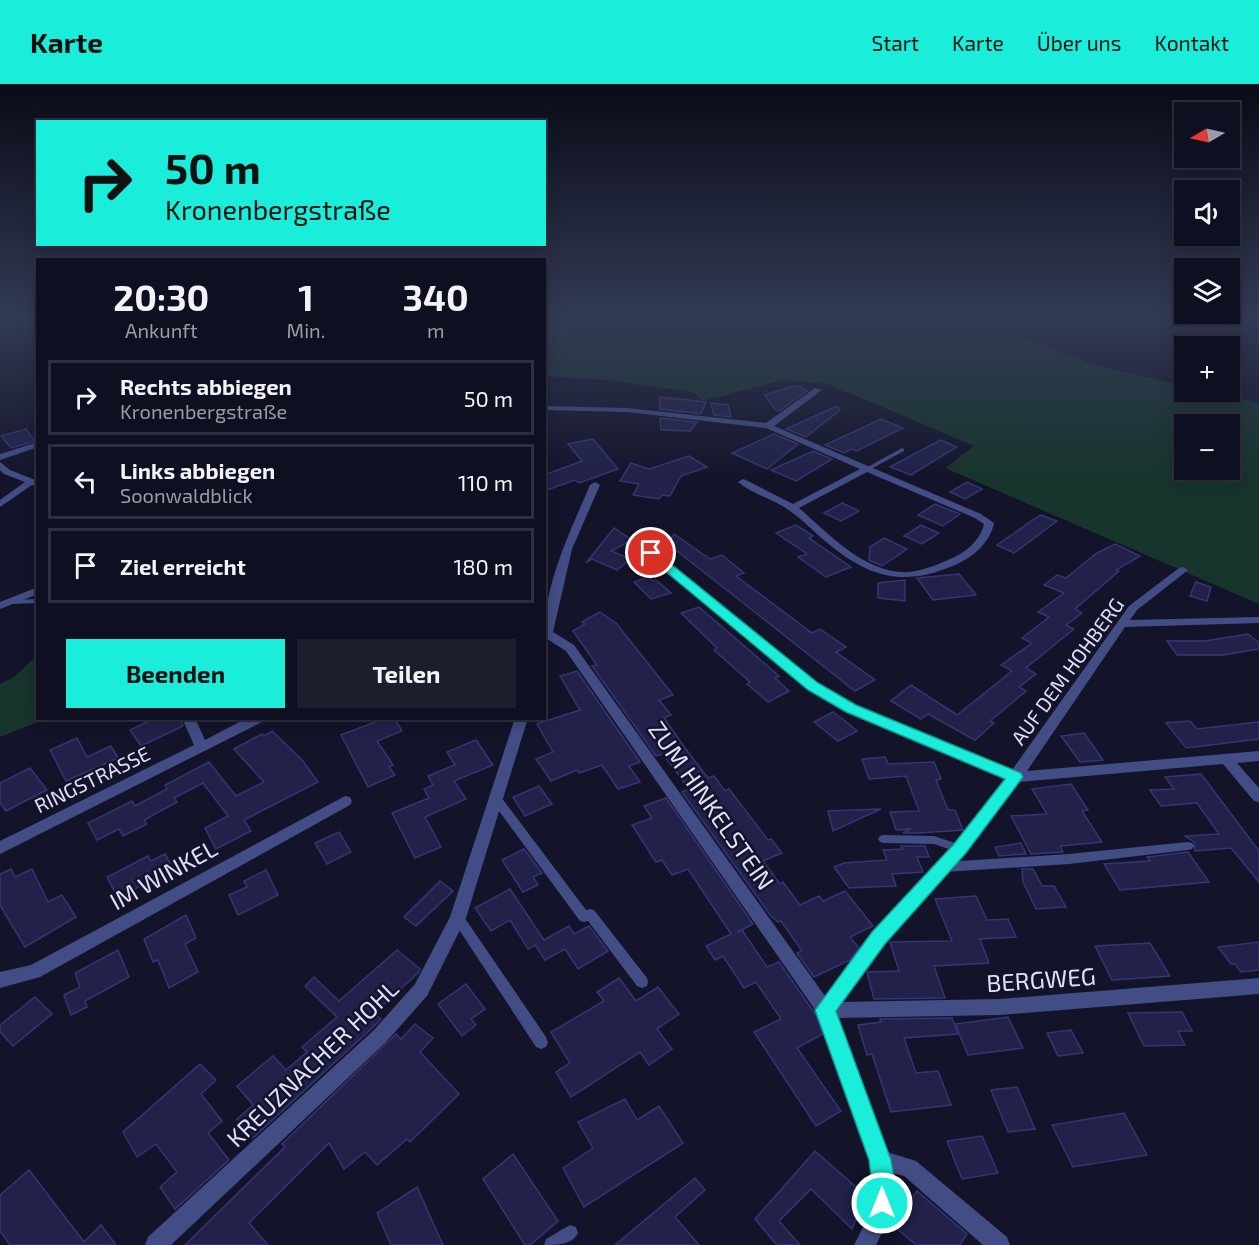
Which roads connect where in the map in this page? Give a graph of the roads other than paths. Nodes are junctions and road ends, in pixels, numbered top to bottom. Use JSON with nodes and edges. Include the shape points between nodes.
{"nodes":[{"id":1,"x":818,"y":390,"type":"dead end"},
{"id":2,"x":546,"y":408,"type":"edge"},
{"id":3,"x":768,"y":426,"type":"junction"},
{"id":4,"x":36,"y":445,"type":"edge"},
{"id":5,"x":902,"y":450,"type":"dead end"},
{"id":6,"x":0,"y":457,"type":"edge"},
{"id":7,"x":0,"y":465,"type":"edge"},
{"id":8,"x":867,"y":469,"type":"junction"},
{"id":9,"x":743,"y":482,"type":"dead end"},
{"id":10,"x":33,"y":484,"type":"edge"},
{"id":11,"x":595,"y":485,"type":"dead end"},
{"id":12,"x":0,"y":504,"type":"edge"},
{"id":13,"x":793,"y":508,"type":"junction"},
{"id":14,"x":644,"y":548,"type":"dead end"},
{"id":15,"x":1183,"y":570,"type":"dead end"},
{"id":16,"x":35,"y":595,"type":"edge"},
{"id":17,"x":5,"y":604,"type":"edge"},
{"id":18,"x":549,"y":606,"type":"edge"},
{"id":19,"x":1259,"y":620,"type":"edge"},
{"id":20,"x":1122,"y":624,"type":"junction"},
{"id":21,"x":546,"y":638,"type":"edge"},
{"id":22,"x":189,"y":720,"type":"edge"},
{"id":23,"x":255,"y":720,"type":"edge"},
{"id":24,"x":521,"y":720,"type":"edge"},
{"id":25,"x":202,"y":748,"type":"junction"},
{"id":26,"x":1259,"y":756,"type":"edge"},
{"id":27,"x":1226,"y":759,"type":"junction"},
{"id":28,"x":1016,"y":777,"type":"junction"},
{"id":29,"x":1259,"y":797,"type":"edge"},
{"id":30,"x":497,"y":800,"type":"junction"},
{"id":31,"x":345,"y":801,"type":"dead end"},
{"id":32,"x":884,"y":839,"type":"dead end"},
{"id":33,"x":1188,"y":846,"type":"dead end"},
{"id":34,"x":0,"y":848,"type":"edge"},
{"id":35,"x":960,"y":849,"type":"junction"},
{"id":36,"x":944,"y":867,"type":"junction"},
{"id":37,"x":458,"y":918,"type":"junction"},
{"id":38,"x":0,"y":980,"type":"edge"},
{"id":39,"x":642,"y":982,"type":"dead end"},
{"id":40,"x":1259,"y":986,"type":"edge"},
{"id":41,"x":825,"y":1010,"type":"junction"},
{"id":42,"x":541,"y":1042,"type":"dead end"},
{"id":43,"x":880,"y":1160,"type":"junction"},
{"id":44,"x":570,"y":1233,"type":"dead end"},
{"id":45,"x":156,"y":1245,"type":"edge"},
{"id":46,"x":552,"y":1245,"type":"edge"},
{"id":47,"x":865,"y":1245,"type":"edge"},
{"id":48,"x":999,"y":1245,"type":"edge"}],
"edges":[{"from":1,"to":3,"type":"street"},
{"from":2,"to":3,"type":"street","via":[[627,410]]},
{"from":3,"to":8,"type":"street"},
{"from":4,"to":6,"type":"street"},
{"from":5,"to":8,"type":"lane"},
{"from":7,"to":10,"type":"street"},
{"from":8,"to":13,"type":"street"},
{"from":8,"to":13,"type":"street","via":[[978,516],[988,523],[988,531],[971,552],[942,568],[914,574],[882,573],[858,563]]},
{"from":9,"to":13,"type":"street"},
{"from":10,"to":12,"type":"street"},
{"from":11,"to":18,"type":"street","name":"ZUM HINKELSTEIN","via":[[567,549]]},
{"from":14,"to":28,"type":"street","via":[[813,687],[851,708]]},
{"from":15,"to":20,"type":"street","name":"AUF DEM HOHBERG","via":[[1133,608]]},
{"from":16,"to":17,"type":"street"},
{"from":18,"to":21,"type":"street","name":"ZUM HINKELSTEIN"},
{"from":19,"to":20,"type":"street"},
{"from":20,"to":28,"type":"street","name":"AUF DEM HOHBERG"},
{"from":21,"to":41,"type":"street","name":"ZUM HINKELSTEIN","via":[[570,648]]},
{"from":22,"to":25,"type":"street"},
{"from":23,"to":25,"type":"street","name":"RINGSTRASSE"},
{"from":24,"to":30,"type":"street","name":"KREUZNACHER HOHL"},
{"from":25,"to":34,"type":"street","name":"RINGSTRASSE"},
{"from":26,"to":27,"type":"street"},
{"from":27,"to":28,"type":"street"},
{"from":27,"to":29,"type":"street"},
{"from":28,"to":35,"type":"street","name":"AUF DEM HOHBERG"},
{"from":30,"to":37,"type":"street","name":"KREUZNACHER HOHL"},
{"from":30,"to":39,"type":"lane","via":[[584,917],[590,914]]},
{"from":31,"to":38,"type":"street","name":"IM WINKEL","via":[[34,972]]},
{"from":32,"to":35,"type":"lane","via":[[934,840]]},
{"from":33,"to":36,"type":"lane","via":[[1069,860]]},
{"from":35,"to":36,"type":"street","name":"AUF DEM HOHBERG"},
{"from":36,"to":41,"type":"street","name":"AUF DEM HOHBERG","via":[[879,938]]},
{"from":37,"to":42,"type":"lane"},
{"from":37,"to":45,"type":"street","name":"KREUZNACHER HOHL","via":[[421,990],[380,1036]]},
{"from":40,"to":41,"type":"street","name":"BERGWEG","via":[[999,1007]]},
{"from":41,"to":43,"type":"street","name":"ZUM HINKELSTEIN"},
{"from":43,"to":47,"type":"street","name":"ZUM HINKELSTEIN","via":[[885,1191],[880,1216]]},
{"from":43,"to":48,"type":"street","via":[[909,1168]]},
{"from":44,"to":46,"type":"lane"}]}
